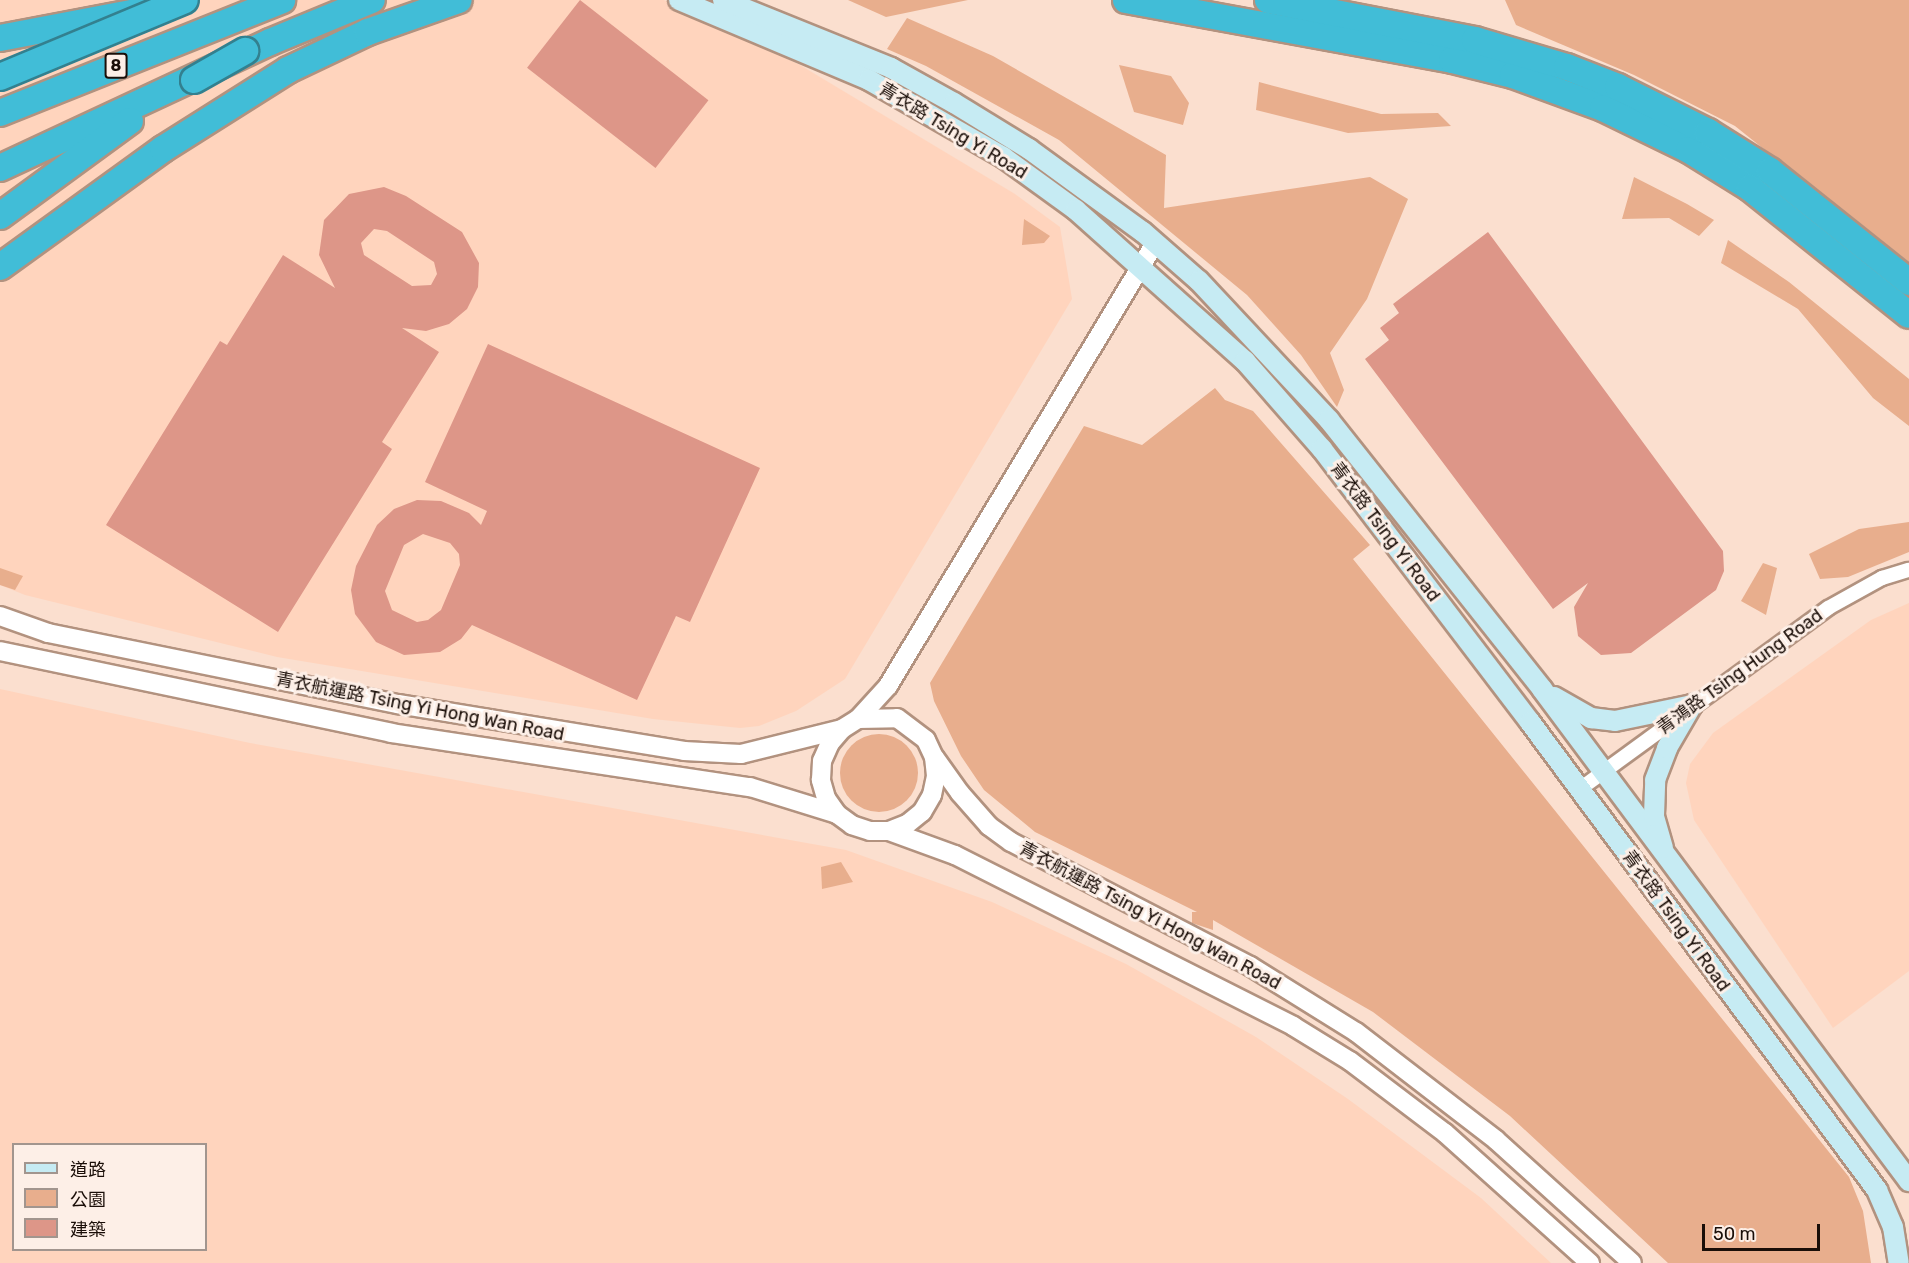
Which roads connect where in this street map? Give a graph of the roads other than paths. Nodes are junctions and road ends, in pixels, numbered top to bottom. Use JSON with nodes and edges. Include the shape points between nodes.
{"nodes":[{"id":1,"x":187,"y":0,"type":"edge"},
{"id":2,"x":282,"y":0,"type":"edge"},
{"id":3,"x":333,"y":0,"type":"edge"},
{"id":4,"x":372,"y":0,"type":"edge"},
{"id":5,"x":459,"y":0,"type":"edge"},
{"id":6,"x":679,"y":0,"type":"edge"},
{"id":7,"x":723,"y":0,"type":"edge"},
{"id":8,"x":1126,"y":0,"type":"edge"},
{"id":9,"x":1268,"y":0,"type":"edge"},
{"id":10,"x":0,"y":38,"type":"edge"},
{"id":11,"x":0,"y":77,"type":"edge"},
{"id":12,"x":0,"y":113,"type":"edge"},
{"id":13,"x":0,"y":168,"type":"edge"},
{"id":14,"x":0,"y":216,"type":"edge"},
{"id":15,"x":1155,"y":243,"type":"junction"},
{"id":16,"x":1140,"y":266,"type":"junction"},
{"id":17,"x":0,"y":267,"type":"edge"},
{"id":18,"x":1909,"y":282,"type":"edge"},
{"id":19,"x":1909,"y":315,"type":"edge"},
{"id":20,"x":1909,"y":570,"type":"edge"},
{"id":21,"x":0,"y":616,"type":"edge"},
{"id":22,"x":0,"y":651,"type":"edge"},
{"id":23,"x":888,"y":686,"type":"junction"},
{"id":24,"x":1542,"y":689,"type":"junction"},
{"id":25,"x":1692,"y":705,"type":"junction"},
{"id":26,"x":897,"y":718,"type":"junction"},
{"id":27,"x":858,"y":719,"type":"junction"},
{"id":28,"x":842,"y":729,"type":"junction"},
{"id":29,"x":934,"y":757,"type":"junction"},
{"id":30,"x":1603,"y":774,"type":"junction"},
{"id":31,"x":1580,"y":789,"type":"junction"},
{"id":32,"x":837,"y":814,"type":"junction"},
{"id":33,"x":889,"y":831,"type":"junction"},
{"id":34,"x":1667,"y":860,"type":"junction"},
{"id":35,"x":1909,"y":1181,"type":"edge"},
{"id":36,"x":1590,"y":1263,"type":"edge"},
{"id":37,"x":1632,"y":1263,"type":"edge"},
{"id":38,"x":1899,"y":1263,"type":"edge"}],
"edges":[{"from":1,"to":10,"type":"highway","bridge":true,"via":[[87,24]]},
{"from":1,"to":11,"type":"highway","number":"8","bridge":true},
{"from":2,"to":12,"type":"highway","number":"8"},
{"from":3,"to":14,"type":"highway","bridge":true,"via":[[140,114]]},
{"from":4,"to":13,"type":"highway","bridge":true,"via":[[260,47]]},
{"from":5,"to":17,"type":"highway","via":[[368,32],[260,87],[164,149]]},
{"from":6,"to":16,"type":"main road","name":"青衣路 Tsing Yi Road","via":[[868,80],[982,145],[1076,210]]},
{"from":7,"to":15,"type":"main road","name":"青衣路 Tsing Yi Road","via":[[891,68],[954,103],[1029,149]]},
{"from":8,"to":19,"type":"highway","via":[[1452,60],[1560,91],[1689,150],[1783,212]]},
{"from":9,"to":18,"type":"highway","via":[[1414,26],[1522,52],[1618,87],[1708,132],[1804,196]]},
{"from":15,"to":16,"type":"street"},
{"from":15,"to":24,"type":"main road","name":"青衣路 Tsing Yi Road","via":[[1199,281],[1329,420]]},
{"from":16,"to":23,"type":"street"},
{"from":16,"to":31,"type":"main road","name":"青衣路 Tsing Yi Road","via":[[1245,361],[1322,449]]},
{"from":20,"to":25,"type":"street","name":"青鴻路 Tsing Hung Road","via":[[1882,578],[1828,608]]},
{"from":21,"to":28,"type":"street","name":"青衣航運路 Tsing Yi Hong Wan Road","via":[[48,633],[398,705],[684,751],[741,754]]},
{"from":22,"to":32,"type":"street","name":"青衣航運路 Tsing Yi Hong Wan Road","via":[[392,734],[750,787]]},
{"from":23,"to":26,"type":"street"},
{"from":23,"to":27,"type":"street"},
{"from":24,"to":25,"type":"main road","via":[[1578,712],[1604,720],[1628,719]]},
{"from":24,"to":30,"type":"main road","name":"青衣路 Tsing Yi Road"},
{"from":25,"to":30,"type":"street","name":"青鴻路 Tsing Hung Road"},
{"from":25,"to":34,"type":"main road","via":[[1674,734],[1656,780],[1654,816]]},
{"from":26,"to":27,"type":"street"},
{"from":26,"to":29,"type":"street","via":[[926,740]]},
{"from":27,"to":28,"type":"street"},
{"from":28,"to":32,"type":"street","via":[[822,761],[821,780],[826,798]]},
{"from":29,"to":33,"type":"street","via":[[932,795],[922,812]]},
{"from":29,"to":37,"type":"street","name":"青衣航運路 Tsing Yi Hong Wan Road","via":[[960,794],[989,826],[1011,842],[1250,966],[1356,1032],[1496,1140]]},
{"from":30,"to":31,"type":"street","name":"青鴻路 Tsing Hung Road"},
{"from":30,"to":34,"type":"main road","name":"青衣路 Tsing Yi Road"},
{"from":31,"to":38,"type":"main road","name":"青衣路 Tsing Yi Road","via":[[1877,1190],[1893,1227]]},
{"from":32,"to":33,"type":"street","via":[[861,828]]},
{"from":33,"to":36,"type":"street","name":"青衣航運路 Tsing Yi Hong Wan Road","via":[[955,855],[1293,1026],[1331,1049],[1445,1133]]},
{"from":34,"to":35,"type":"main road","name":"青衣路 Tsing Yi Road"}]}
